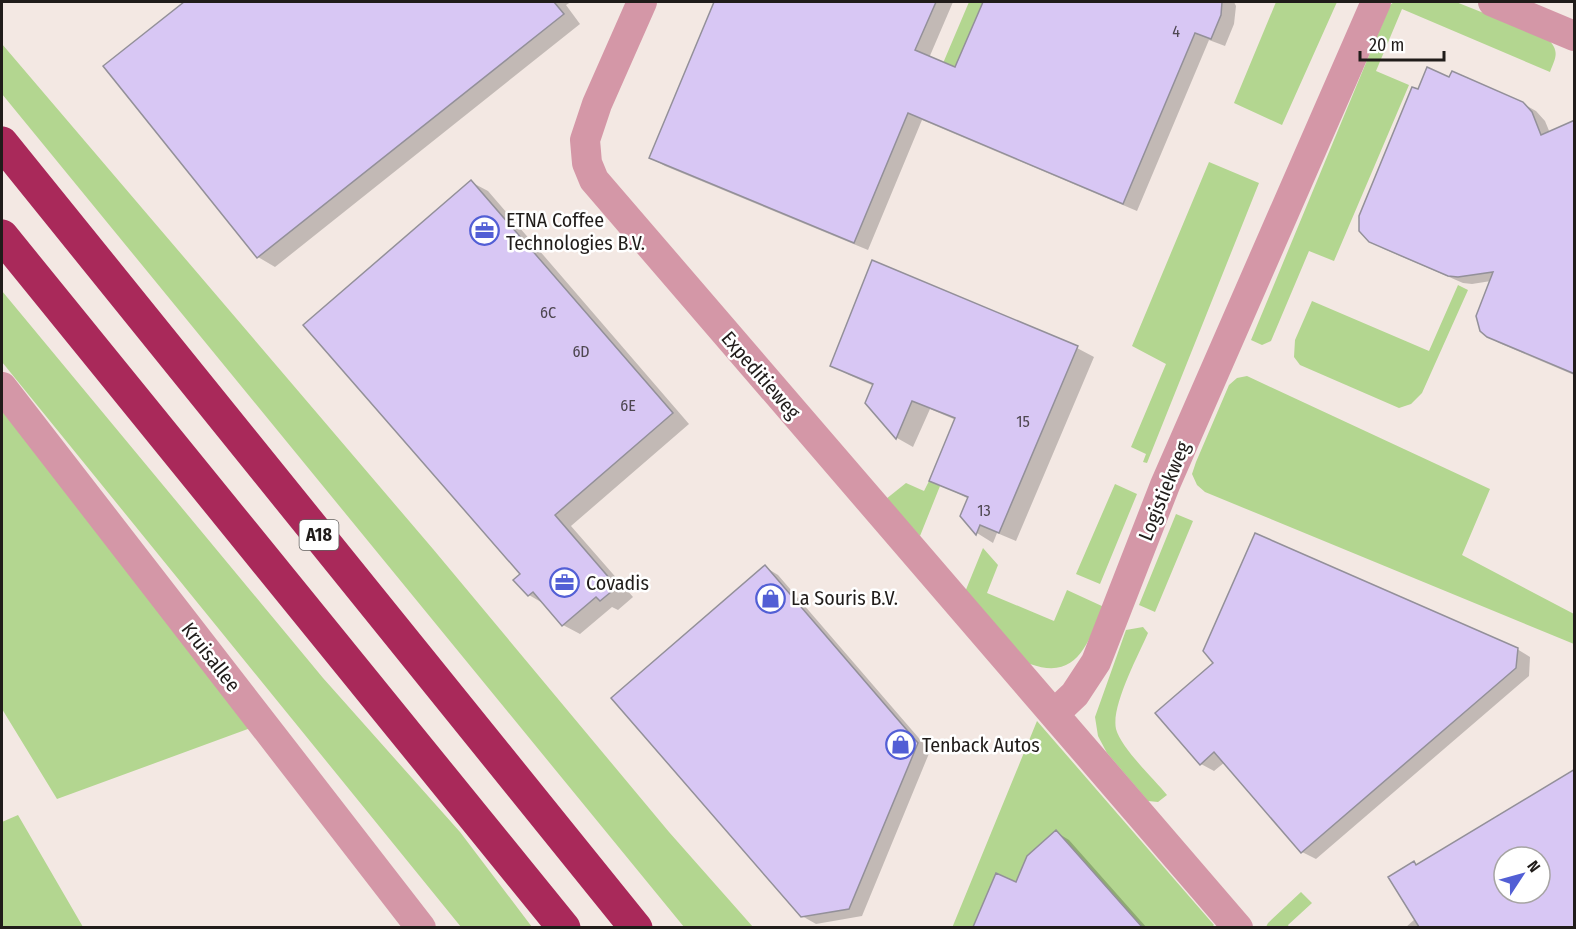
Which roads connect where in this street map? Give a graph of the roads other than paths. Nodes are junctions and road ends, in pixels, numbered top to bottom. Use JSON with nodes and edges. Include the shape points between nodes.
{"nodes":[{"id":1,"x":642,"y":2,"type":"edge"},
{"id":2,"x":1376,"y":2,"type":"edge"},
{"id":3,"x":1493,"y":2,"type":"edge"},
{"id":4,"x":1575,"y":36,"type":"edge"},
{"id":5,"x":2,"y":143,"type":"edge"},
{"id":6,"x":2,"y":236,"type":"edge"},
{"id":7,"x":2,"y":387,"type":"edge"},
{"id":8,"x":1055,"y":713,"type":"junction"},
{"id":9,"x":421,"y":927,"type":"edge"},
{"id":10,"x":564,"y":927,"type":"edge"},
{"id":11,"x":636,"y":927,"type":"edge"},
{"id":12,"x":1238,"y":927,"type":"edge"}],
"edges":[{"from":1,"to":8,"type":"street","name":"Expeditieweg","via":[[585,140],[587,163],[594,180]]},
{"from":2,"to":8,"type":"street","name":"Logistiekweg","via":[[1165,485],[1096,662],[1075,694]]},
{"from":3,"to":4,"type":"street"},
{"from":5,"to":11,"type":"highway","number":"A18"},
{"from":6,"to":10,"type":"highway"},
{"from":7,"to":9,"type":"street","name":"Kruisallee"},
{"from":8,"to":12,"type":"street"}]}
